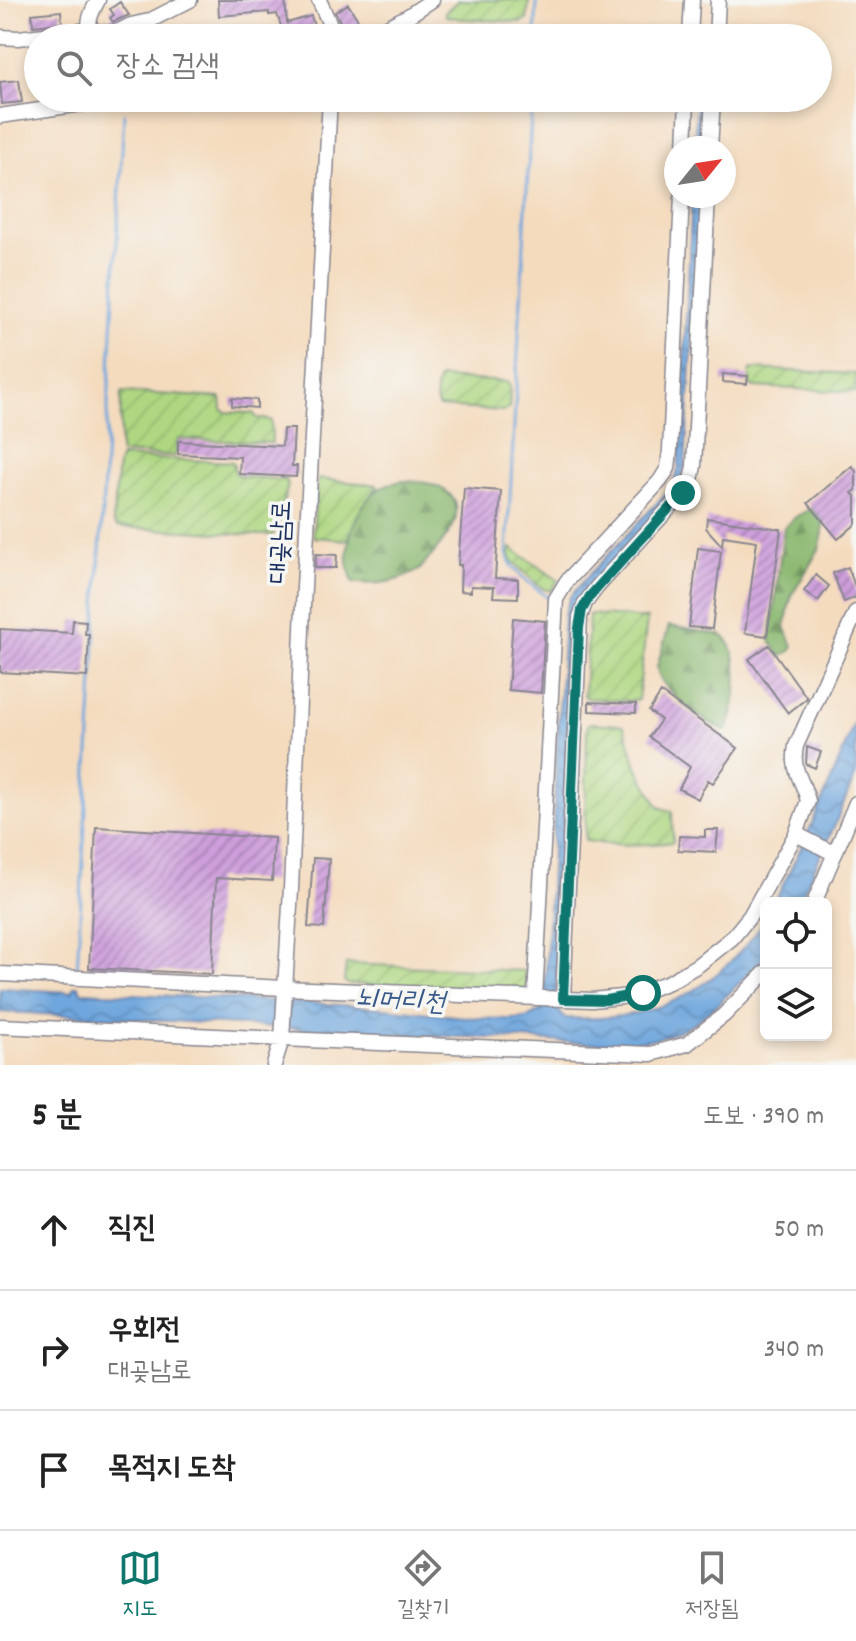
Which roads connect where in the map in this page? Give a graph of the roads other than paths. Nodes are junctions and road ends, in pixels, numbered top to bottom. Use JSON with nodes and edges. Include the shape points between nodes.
{"nodes":[{"id":1,"x":98,"y":0,"type":"edge"},
{"id":2,"x":190,"y":0,"type":"edge"},
{"id":3,"x":319,"y":0,"type":"edge"},
{"id":4,"x":432,"y":0,"type":"edge"},
{"id":5,"x":692,"y":0,"type":"edge"},
{"id":6,"x":718,"y":0,"type":"edge"},
{"id":7,"x":90,"y":24,"type":"edge"},
{"id":8,"x":136,"y":24,"type":"edge"},
{"id":9,"x":330,"y":24,"type":"edge"},
{"id":10,"x":393,"y":24,"type":"edge"},
{"id":11,"x":691,"y":24,"type":"edge"},
{"id":12,"x":717,"y":24,"type":"edge"},
{"id":13,"x":0,"y":37,"type":"edge"},
{"id":14,"x":24,"y":38,"type":"edge"},
{"id":15,"x":27,"y":112,"type":"edge"},
{"id":16,"x":329,"y":112,"type":"edge"},
{"id":17,"x":686,"y":112,"type":"edge"},
{"id":18,"x":712,"y":112,"type":"edge"},
{"id":19,"x":0,"y":116,"type":"edge"},
{"id":20,"x":685,"y":136,"type":"edge"},
{"id":21,"x":711,"y":136,"type":"edge"},
{"id":22,"x":681,"y":208,"type":"edge"},
{"id":23,"x":707,"y":208,"type":"edge"},
{"id":24,"x":856,"y":612,"type":"edge"},
{"id":25,"x":856,"y":803,"type":"edge"},
{"id":26,"x":796,"y":834,"type":"junction"},
{"id":27,"x":835,"y":854,"type":"junction"},
{"id":28,"x":817,"y":897,"type":"edge"},
{"id":29,"x":0,"y":974,"type":"edge"},
{"id":30,"x":760,"y":978,"type":"edge"},
{"id":31,"x":284,"y":988,"type":"junction"},
{"id":32,"x":535,"y":998,"type":"junction"},
{"id":33,"x":563,"y":999,"type":"junction"},
{"id":34,"x":0,"y":1026,"type":"edge"},
{"id":35,"x":282,"y":1039,"type":"junction"},
{"id":36,"x":274,"y":1065,"type":"edge"}],
"edges":[{"from":1,"to":7,"type":"street"},
{"from":2,"to":8,"type":"street"},
{"from":3,"to":9,"type":"street"},
{"from":4,"to":10,"type":"street"},
{"from":5,"to":11,"type":"street"},
{"from":6,"to":12,"type":"street"},
{"from":13,"to":14,"type":"street"},
{"from":15,"to":19,"type":"street"},
{"from":16,"to":31,"type":"street","name":"대곶남로"},
{"from":17,"to":20,"type":"street"},
{"from":18,"to":21,"type":"street"},
{"from":22,"to":32,"type":"street","via":[[668,468],[556,599]]},
{"from":23,"to":33,"type":"street","via":[[691,480],[597,587],[580,617]]},
{"from":24,"to":26,"type":"street","via":[[796,746],[795,768],[808,801]]},
{"from":25,"to":27,"type":"street"},
{"from":26,"to":27,"type":"street"},
{"from":26,"to":33,"type":"street","via":[[741,929],[698,965],[643,993],[606,1000]]},
{"from":27,"to":28,"type":"street"},
{"from":29,"to":31,"type":"street"},
{"from":30,"to":35,"type":"street","via":[[687,1044],[651,1054]]},
{"from":31,"to":32,"type":"street"},
{"from":31,"to":35,"type":"street","name":"대곶남로"},
{"from":32,"to":33,"type":"street"},
{"from":34,"to":35,"type":"street"},
{"from":35,"to":36,"type":"street","name":"대곶남로"}]}
